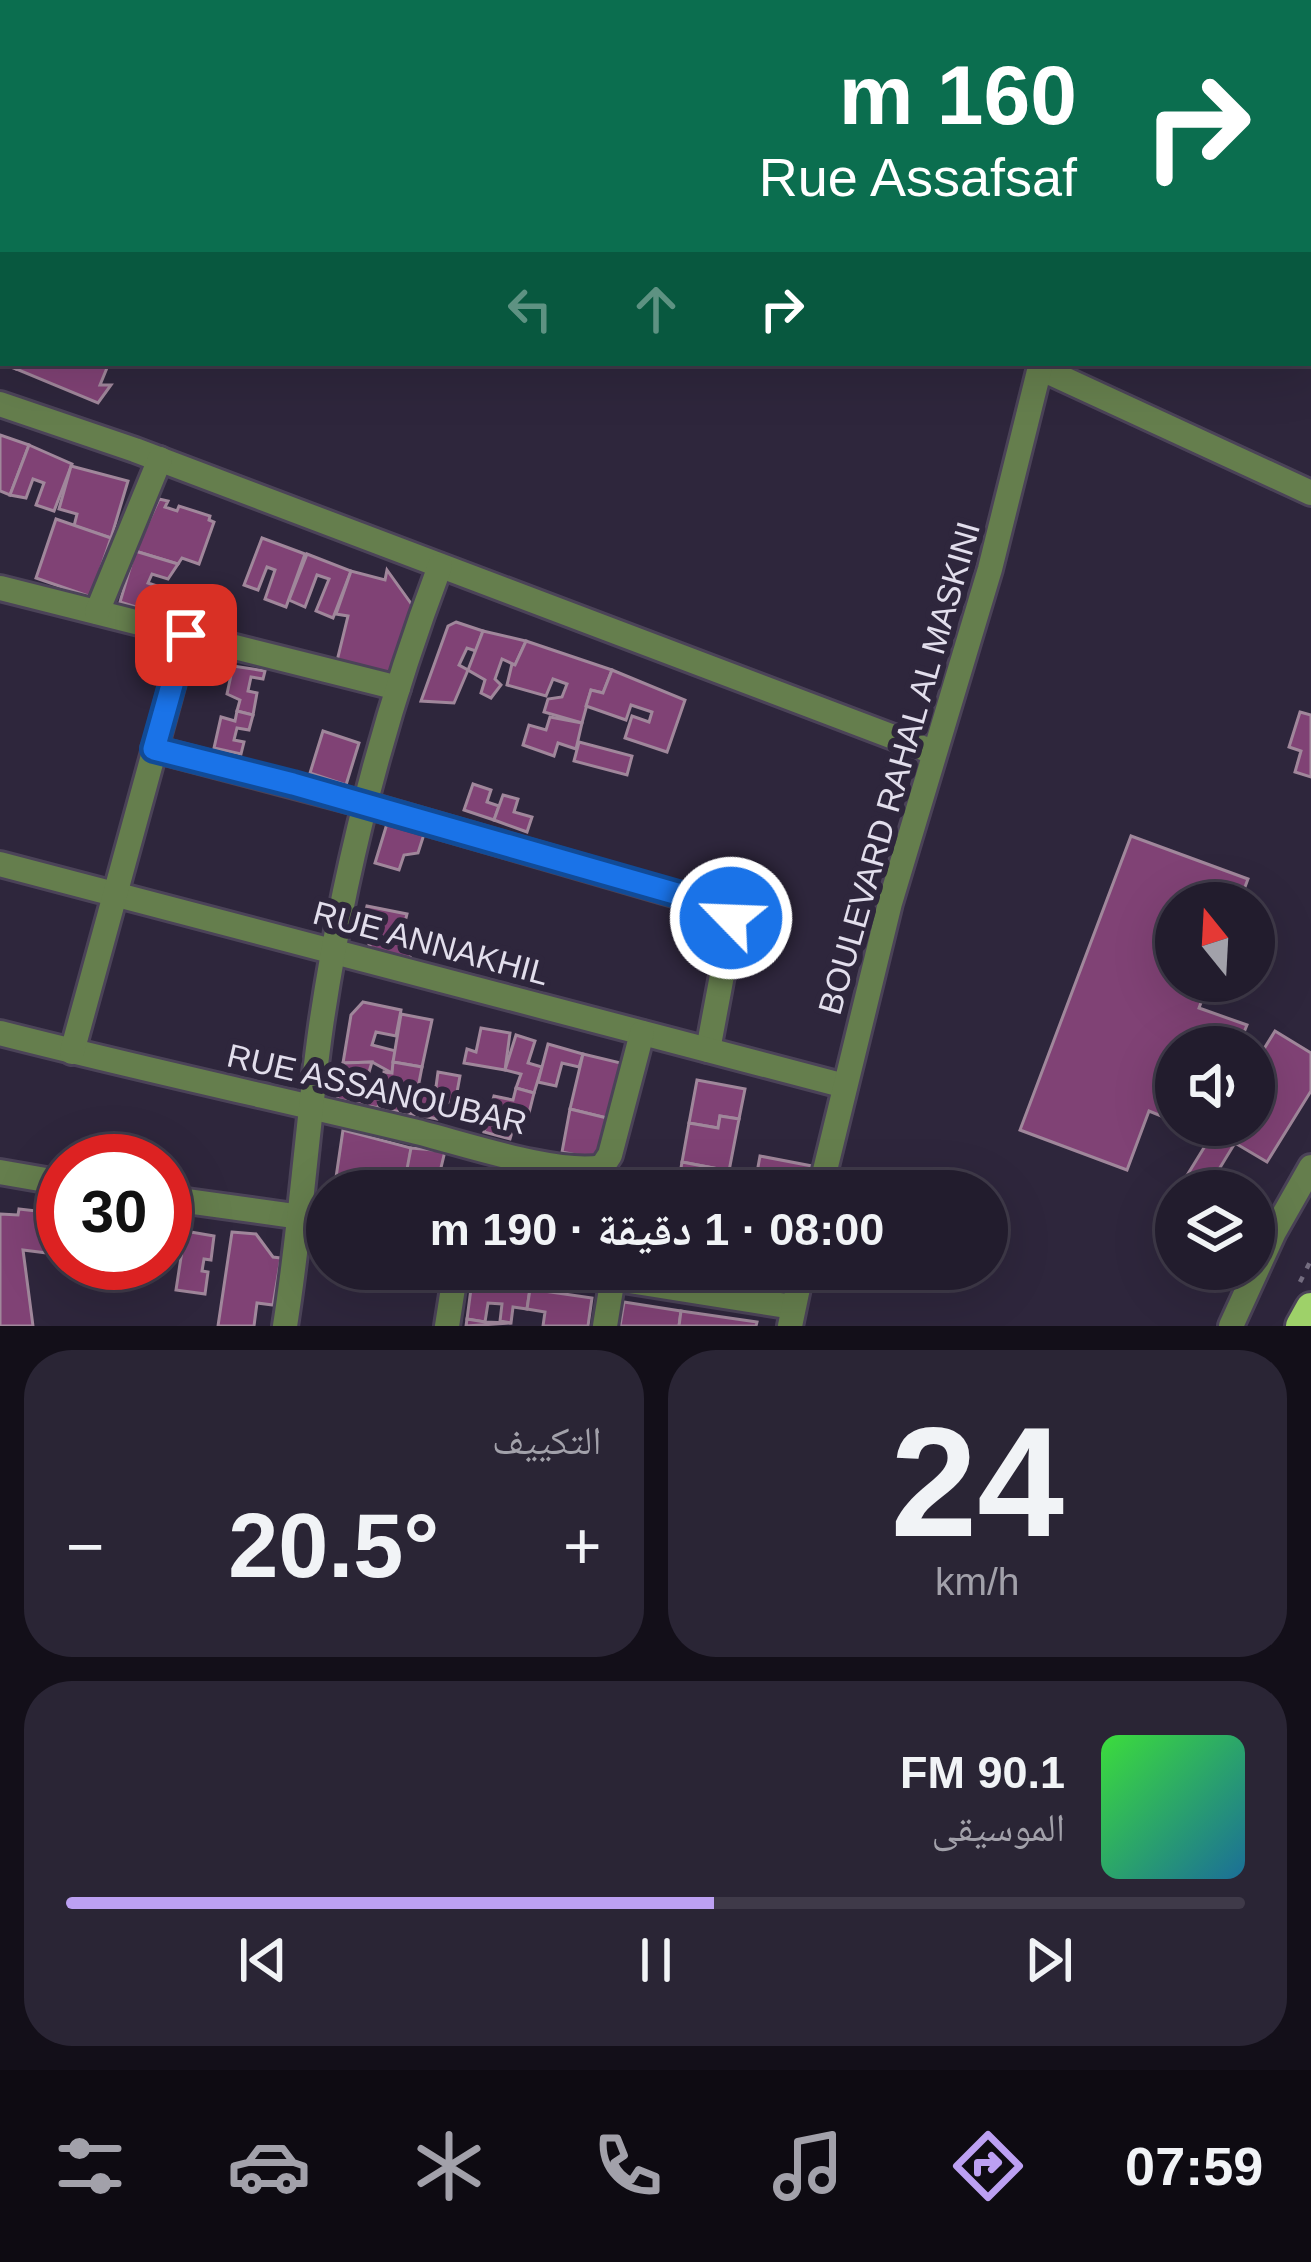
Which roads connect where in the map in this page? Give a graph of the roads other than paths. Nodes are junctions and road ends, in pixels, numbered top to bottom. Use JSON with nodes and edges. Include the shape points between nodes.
{"nodes":[{"id":1,"x":1040,"y":366,"type":"edge"},
{"id":2,"x":0,"y":404,"type":"edge"},
{"id":3,"x":160,"y":459,"type":"junction"},
{"id":4,"x":1311,"y":494,"type":"edge"},
{"id":5,"x":440,"y":566,"type":"junction"},
{"id":6,"x":0,"y":588,"type":"edge"},
{"id":7,"x":97,"y":612,"type":"junction"},
{"id":8,"x":186,"y":635,"type":"junction"},
{"id":9,"x":398,"y":688,"type":"junction"},
{"id":10,"x":154,"y":749,"type":"junction"},
{"id":11,"x":933,"y":752,"type":"junction"},
{"id":12,"x":367,"y":805,"type":"junction"},
{"id":13,"x":0,"y":864,"type":"edge"},
{"id":14,"x":113,"y":893,"type":"junction"},
{"id":15,"x":333,"y":951,"type":"junction"},
{"id":16,"x":0,"y":1033,"type":"edge"},
{"id":17,"x":642,"y":1033,"type":"junction"},
{"id":18,"x":708,"y":1050,"type":"junction"},
{"id":19,"x":72,"y":1052,"type":"junction"},
{"id":20,"x":845,"y":1086,"type":"junction"},
{"id":21,"x":312,"y":1110,"type":"junction"},
{"id":22,"x":1311,"y":1167,"type":"edge"},
{"id":23,"x":825,"y":1170,"type":"edge"},
{"id":24,"x":0,"y":1172,"type":"edge"},
{"id":25,"x":36,"y":1178,"type":"edge"},
{"id":26,"x":192,"y":1204,"type":"edge"},
{"id":27,"x":300,"y":1227,"type":"junction"},
{"id":28,"x":306,"y":1230,"type":"edge"},
{"id":29,"x":453,"y":1290,"type":"edge"},
{"id":30,"x":611,"y":1290,"type":"edge"},
{"id":31,"x":671,"y":1290,"type":"edge"},
{"id":32,"x":1311,"y":1308,"type":"edge"},
{"id":33,"x":791,"y":1317,"type":"edge"},
{"id":34,"x":285,"y":1326,"type":"edge"},
{"id":35,"x":448,"y":1326,"type":"edge"},
{"id":36,"x":605,"y":1326,"type":"edge"},
{"id":37,"x":1231,"y":1326,"type":"edge"},
{"id":38,"x":1301,"y":1326,"type":"edge"}],
"edges":[{"from":1,"to":4,"type":"street"},
{"from":1,"to":11,"type":"street","name":"BOULEVARD RAHAL AL MASKINI","via":[[990,569]]},
{"from":2,"to":3,"type":"street"},
{"from":3,"to":5,"type":"street"},
{"from":3,"to":7,"type":"street"},
{"from":5,"to":9,"type":"street"},
{"from":5,"to":11,"type":"street"},
{"from":6,"to":7,"type":"street"},
{"from":7,"to":8,"type":"street"},
{"from":8,"to":9,"type":"street"},
{"from":8,"to":10,"type":"street"},
{"from":9,"to":12,"type":"street"},
{"from":10,"to":12,"type":"street"},
{"from":10,"to":14,"type":"street"},
{"from":11,"to":20,"type":"street","name":"BOULEVARD RAHAL AL MASKINI"},
{"from":12,"to":15,"type":"street"},
{"from":12,"to":18,"type":"street","via":[[729,911]]},
{"from":13,"to":14,"type":"street","name":"RUE ANNAKHIL"},
{"from":14,"to":15,"type":"street","name":"RUE ANNAKHIL"},
{"from":14,"to":19,"type":"street"},
{"from":15,"to":17,"type":"street","name":"RUE ANNAKHIL"},
{"from":15,"to":21,"type":"street"},
{"from":16,"to":19,"type":"street","name":"RUE ASSANOUBAR"},
{"from":17,"to":18,"type":"street","name":"RUE ANNAKHIL"},
{"from":17,"to":21,"type":"street","name":"RUE ASSANOUBAR","via":[[617,1134],[597,1168]]},
{"from":18,"to":20,"type":"street","name":"RUE ANNAKHIL"},
{"from":19,"to":21,"type":"street","name":"RUE ASSANOUBAR"},
{"from":20,"to":23,"type":"street","name":"BOULEVARD RAHAL AL MASKINI"},
{"from":21,"to":27,"type":"street"},
{"from":22,"to":37,"type":"street"},
{"from":24,"to":25,"type":"street"},
{"from":26,"to":27,"type":"street"},
{"from":27,"to":28,"type":"street"},
{"from":27,"to":34,"type":"street"},
{"from":29,"to":35,"type":"street"},
{"from":30,"to":36,"type":"street"},
{"from":31,"to":33,"type":"street"},
{"from":32,"to":38,"type":"main road"}]}
